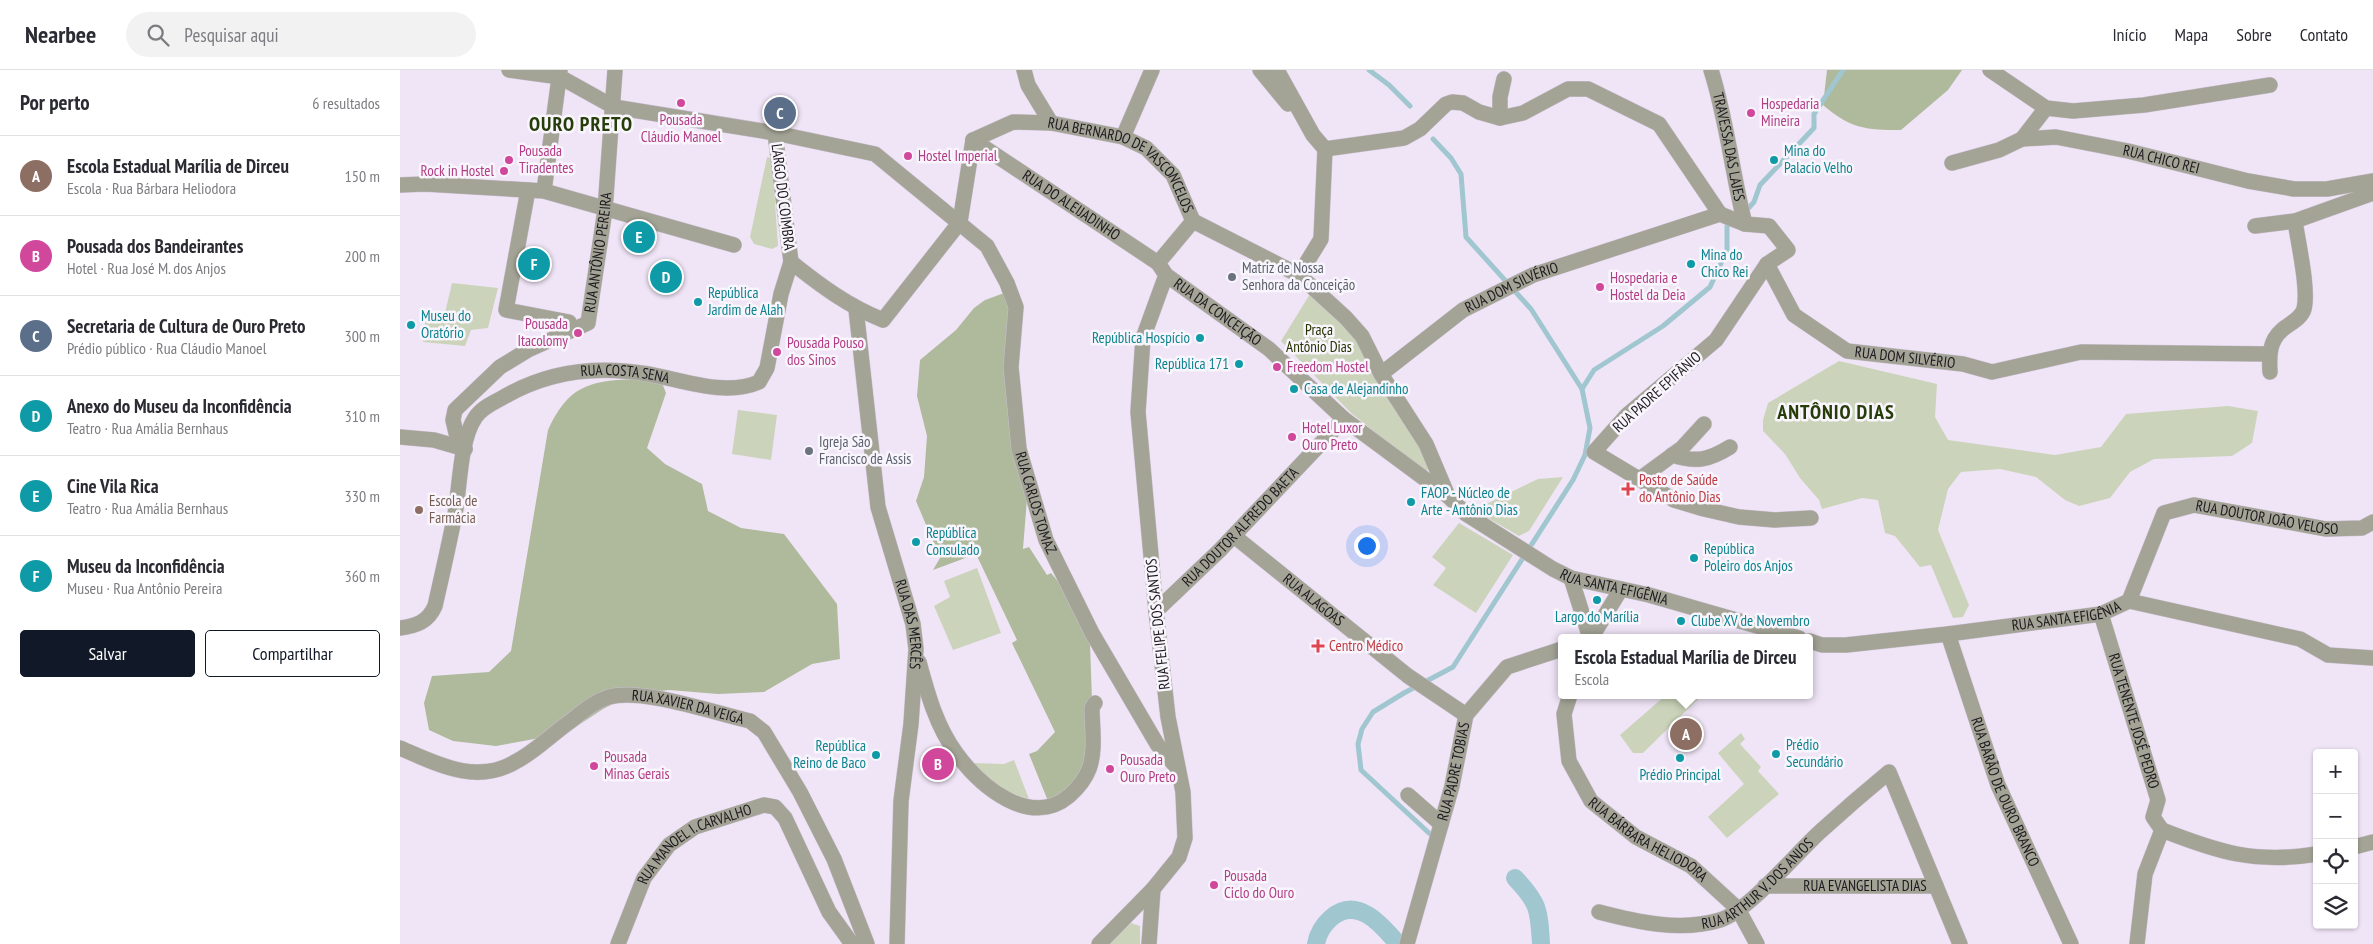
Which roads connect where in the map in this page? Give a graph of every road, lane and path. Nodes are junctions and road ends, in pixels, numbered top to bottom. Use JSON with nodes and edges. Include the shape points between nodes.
{"nodes":[{"id":1,"x":509,"y":70,"type":"edge"},
{"id":2,"x":615,"y":70,"type":"edge"},
{"id":3,"x":1024,"y":70,"type":"edge"},
{"id":4,"x":1152,"y":70,"type":"edge"},
{"id":5,"x":1260,"y":70,"type":"edge"},
{"id":6,"x":1277,"y":70,"type":"edge"},
{"id":7,"x":1711,"y":70,"type":"edge"},
{"id":8,"x":1990,"y":70,"type":"edge"},
{"id":9,"x":560,"y":73,"type":"edge"},
{"id":10,"x":1504,"y":79,"type":"dead end"},
{"id":11,"x":2270,"y":85,"type":"dead end"},
{"id":12,"x":614,"y":107,"type":"junction"},
{"id":13,"x":2046,"y":108,"type":"junction"},
{"id":14,"x":1500,"y":118,"type":"junction"},
{"id":15,"x":1051,"y":123,"type":"junction"},
{"id":16,"x":775,"y":133,"type":"junction"},
{"id":17,"x":1313,"y":135,"type":"junction"},
{"id":18,"x":1124,"y":137,"type":"junction"},
{"id":19,"x":2022,"y":139,"type":"junction"},
{"id":20,"x":973,"y":140,"type":"junction"},
{"id":21,"x":1325,"y":149,"type":"junction"},
{"id":22,"x":1952,"y":163,"type":"dead end"},
{"id":23,"x":2373,"y":182,"type":"edge"},
{"id":24,"x":400,"y":185,"type":"edge"},
{"id":25,"x":536,"y":190,"type":"junction"},
{"id":26,"x":2373,"y":193,"type":"edge"},
{"id":27,"x":606,"y":210,"type":"junction"},
{"id":28,"x":1720,"y":214,"type":"junction"},
{"id":29,"x":1193,"y":221,"type":"junction"},
{"id":30,"x":2295,"y":221,"type":"junction"},
{"id":31,"x":960,"y":222,"type":"junction"},
{"id":32,"x":1745,"y":224,"type":"junction"},
{"id":33,"x":2255,"y":226,"type":"dead end"},
{"id":34,"x":734,"y":245,"type":"dead end"},
{"id":35,"x":791,"y":262,"type":"junction"},
{"id":36,"x":1767,"y":264,"type":"junction"},
{"id":37,"x":1162,"y":269,"type":"junction"},
{"id":38,"x":1299,"y":276,"type":"junction"},
{"id":39,"x":856,"y":309,"type":"junction"},
{"id":40,"x":569,"y":322,"type":"dead end"},
{"id":41,"x":2269,"y":354,"type":"junction"},
{"id":42,"x":2270,"y":372,"type":"dead end"},
{"id":43,"x":1381,"y":374,"type":"junction"},
{"id":44,"x":1344,"y":419,"type":"junction"},
{"id":45,"x":1704,"y":424,"type":"dead end"},
{"id":46,"x":400,"y":436,"type":"edge"},
{"id":47,"x":1730,"y":447,"type":"dead end"},
{"id":48,"x":465,"y":449,"type":"junction"},
{"id":49,"x":1672,"y":455,"type":"junction"},
{"id":50,"x":1641,"y":478,"type":"junction"},
{"id":51,"x":1448,"y":496,"type":"junction"},
{"id":52,"x":1811,"y":518,"type":"dead end"},
{"id":53,"x":2373,"y":522,"type":"edge"},
{"id":54,"x":1234,"y":536,"type":"junction"},
{"id":55,"x":1571,"y":578,"type":"junction"},
{"id":56,"x":1621,"y":589,"type":"junction"},
{"id":57,"x":2129,"y":600,"type":"junction"},
{"id":58,"x":1156,"y":611,"type":"junction"},
{"id":59,"x":2101,"y":614,"type":"junction"},
{"id":60,"x":400,"y":628,"type":"edge"},
{"id":61,"x":1590,"y":634,"type":"edge"},
{"id":62,"x":1593,"y":634,"type":"edge"},
{"id":63,"x":1785,"y":634,"type":"edge"},
{"id":64,"x":1948,"y":634,"type":"junction"},
{"id":65,"x":1813,"y":642,"type":"edge"},
{"id":66,"x":916,"y":649,"type":"junction"},
{"id":67,"x":1558,"y":650,"type":"edge"},
{"id":68,"x":2373,"y":658,"type":"edge"},
{"id":69,"x":1569,"y":699,"type":"edge"},
{"id":70,"x":1094,"y":703,"type":"dead end"},
{"id":71,"x":1466,"y":715,"type":"junction"},
{"id":72,"x":400,"y":748,"type":"edge"},
{"id":73,"x":1178,"y":769,"type":"junction"},
{"id":74,"x":1408,"y":795,"type":"dead end"},
{"id":75,"x":1441,"y":824,"type":"junction"},
{"id":76,"x":2162,"y":830,"type":"junction"},
{"id":77,"x":2373,"y":842,"type":"edge"},
{"id":78,"x":2358,"y":846,"type":"edge"},
{"id":79,"x":2313,"y":854,"type":"edge"},
{"id":80,"x":1765,"y":886,"type":"junction"},
{"id":81,"x":1936,"y":886,"type":"junction"},
{"id":82,"x":1153,"y":889,"type":"junction"},
{"id":83,"x":1738,"y":910,"type":"junction"},
{"id":84,"x":1599,"y":912,"type":"dead end"},
{"id":85,"x":1408,"y":942,"type":"edge"},
{"id":86,"x":618,"y":944,"type":"edge"},
{"id":87,"x":852,"y":944,"type":"edge"},
{"id":88,"x":868,"y":944,"type":"edge"},
{"id":89,"x":897,"y":944,"type":"edge"},
{"id":90,"x":1098,"y":944,"type":"edge"},
{"id":91,"x":1149,"y":944,"type":"edge"},
{"id":92,"x":1757,"y":944,"type":"edge"},
{"id":93,"x":1960,"y":944,"type":"edge"},
{"id":94,"x":2072,"y":944,"type":"edge"},
{"id":95,"x":2137,"y":944,"type":"edge"}],
"edges":[{"from":1,"to":9,"type":"street"},
{"from":2,"to":12,"type":"street","name":"RUA ANTÔNIO PEREIRA"},
{"from":3,"to":15,"type":"street","via":[[1028,85]]},
{"from":4,"to":18,"type":"street"},
{"from":5,"to":17,"type":"street"},
{"from":6,"to":17,"type":"street"},
{"from":7,"to":32,"type":"street","name":"TRAVESSA DAS LAJES"},
{"from":8,"to":13,"type":"street"},
{"from":9,"to":12,"type":"street","name":"RUA CARLOS TOMAZ"},
{"from":9,"to":25,"type":"street"},
{"from":10,"to":14,"type":"street"},
{"from":11,"to":13,"type":"street","via":[[2106,110]]},
{"from":12,"to":16,"type":"street","name":"RUA CARLOS TOMAZ"},
{"from":12,"to":27,"type":"street","name":"RUA ANTÔNIO PEREIRA"},
{"from":13,"to":19,"type":"street"},
{"from":14,"to":21,"type":"street","via":[[1463,103],[1452,102],[1404,138]]},
{"from":14,"to":28,"type":"street","via":[[1523,113],[1556,95],[1578,88],[1597,92],[1659,124]]},
{"from":15,"to":18,"type":"street","name":"RUA BERNARDO DE VASCONCELOS"},
{"from":15,"to":20,"type":"street","name":"RUA BERNARDO DE VASCONCELOS","via":[[1013,122]]},
{"from":16,"to":31,"type":"street","name":"RUA CARLOS TOMAZ","via":[[875,154]]},
{"from":16,"to":35,"type":"street","name":"LARGO DO COIMBRA"},
{"from":17,"to":21,"type":"street"},
{"from":18,"to":29,"type":"street","name":"RUA BERNARDO DE VASCONCELOS","via":[[1146,148],[1173,175]]},
{"from":19,"to":22,"type":"street","name":"RUA CHICO REI","via":[[1999,150]]},
{"from":19,"to":23,"type":"street","name":"RUA CHICO REI","via":[[2056,137],[2087,142],[2294,189],[2327,189]]},
{"from":20,"to":31,"type":"street"},
{"from":20,"to":37,"type":"street","name":"RUA DO ALEIJADINHO"},
{"from":21,"to":38,"type":"street","via":[[1321,239]]},
{"from":24,"to":25,"type":"street"},
{"from":25,"to":27,"type":"street"},
{"from":25,"to":40,"type":"street","via":[[506,310]]},
{"from":26,"to":30,"type":"street"},
{"from":27,"to":34,"type":"street"},
{"from":27,"to":48,"type":"street","name":"RUA ANTÔNIO PEREIRA","via":[[588,323],[528,350],[500,367],[455,410],[456,433]]},
{"from":28,"to":32,"type":"street"},
{"from":28,"to":43,"type":"street","name":"RUA DOM SILVÉRIO","via":[[1533,275],[1463,310]]},
{"from":29,"to":37,"type":"street"},
{"from":29,"to":38,"type":"street","name":"RUA BERNARDO DE VASCONCELOS"},
{"from":30,"to":33,"type":"street"},
{"from":30,"to":41,"type":"street","via":[[2304,308],[2300,316],[2281,330]]},
{"from":31,"to":39,"type":"street","via":[[883,320]]},
{"from":31,"to":73,"type":"street","name":"RUA CARLOS TOMAZ","via":[[987,246],[1016,307],[1010,367],[1019,449],[1046,540],[1092,633],[1157,744]]},
{"from":32,"to":36,"type":"street","via":[[1769,226],[1788,250]]},
{"from":35,"to":39,"type":"street","via":[[829,293]]},
{"from":35,"to":48,"type":"street","name":"RUA COSTA SENA","via":[[781,294],[767,368],[759,382],[734,387],[697,385],[622,371],[560,374],[523,386],[482,410],[471,426]]},
{"from":36,"to":41,"type":"street","name":"RUA DOM SILVÉRIO","via":[[1794,315],[1847,352],[1963,364],[1992,372],[2081,352]]},
{"from":36,"to":50,"type":"street","name":"RUA PADRE EPIFÂNIO","via":[[1716,340],[1627,415],[1594,452]]},
{"from":37,"to":44,"type":"street","name":"RUA DA CONCEIÇÃO","via":[[1269,350]]},
{"from":37,"to":58,"type":"street","name":"RUA FELIPE DOS SANTOS","via":[[1143,338],[1138,412]]},
{"from":38,"to":43,"type":"street","name":"RUA BERNARDO DE VASCONCELOS","via":[[1362,336]]},
{"from":39,"to":66,"type":"street","name":"RUA DAS MERCÊS","via":[[878,508],[912,624]]},
{"from":41,"to":42,"type":"street"},
{"from":43,"to":51,"type":"street","via":[[1426,444]]},
{"from":44,"to":51,"type":"street"},
{"from":44,"to":54,"type":"street","name":"RUA DOUTOR ALFREDO BAETA"},
{"from":45,"to":49,"type":"street"},
{"from":46,"to":48,"type":"street","via":[[434,440]]},
{"from":47,"to":49,"type":"street","via":[[1699,461]]},
{"from":48,"to":60,"type":"street","name":"RUA COSTA SENA","via":[[435,606],[420,624]]},
{"from":49,"to":50,"type":"street"},
{"from":50,"to":52,"type":"street","name":"RUA PADRE EPIFÂNIO","via":[[1674,500],[1704,509],[1774,520]]},
{"from":51,"to":55,"type":"street","name":"RUA SANTA EFIGÊNIA","via":[[1466,514]]},
{"from":53,"to":57,"type":"street","name":"RUA DOUTOR JOÃO VELOSO","via":[[2362,528],[2326,529],[2194,505],[2164,513]]},
{"from":54,"to":58,"type":"street","name":"RUA DOUTOR ALFREDO BAETA"},
{"from":54,"to":71,"type":"street","name":"RUA ALAGOAS","via":[[1408,676]]},
{"from":55,"to":56,"type":"street","name":"RUA SANTA EFIGÊNIA"},
{"from":55,"to":61,"type":"street"},
{"from":56,"to":62,"type":"street"},
{"from":56,"to":63,"type":"street","name":"RUA SANTA EFIGÊNIA"},
{"from":57,"to":59,"type":"street","name":"RUA SANTA EFIGÊNIA"},
{"from":57,"to":68,"type":"street","name":"RUA SANTA EFIGÊNIA","via":[[2300,639],[2328,655]]},
{"from":58,"to":73,"type":"street","name":"RUA FELIPE DOS SANTOS","via":[[1168,717]]},
{"from":59,"to":64,"type":"street","name":"RUA SANTA EFIGÊNIA"},
{"from":59,"to":76,"type":"street","name":"RUA TENENTE JOSÉ PEDRO","via":[[2158,800],[2153,818]]},
{"from":64,"to":65,"type":"street","name":"RUA SANTA EFIGÊNIA","via":[[1846,645]]},
{"from":64,"to":94,"type":"street","name":"RUA BARÃO DE OURO BRANCO","via":[[1998,785]]},
{"from":66,"to":70,"type":"street","via":[[931,706],[958,755],[998,795],[1026,806],[1040,810],[1052,807],[1071,794],[1086,777],[1092,757]]},
{"from":66,"to":89,"type":"street","name":"RUA DAS MERCÊS","via":[[901,801]]},
{"from":67,"to":71,"type":"street","name":"RUA PADRE TOBIAS","via":[[1507,666]]},
{"from":69,"to":83,"type":"street","name":"RUA BÁRBARA HELIODORA","via":[[1564,714],[1569,761],[1591,801],[1636,837],[1691,866]]},
{"from":71,"to":75,"type":"street","name":"RUA PADRE TOBIAS"},
{"from":72,"to":88,"type":"street","name":"RUA XAVIER DA VEIGA","via":[[458,771],[478,773],[497,770],[516,762],[595,703],[624,695],[644,696],[750,722],[764,732],[800,792],[834,859]]},
{"from":73,"to":82,"type":"street","name":"RUA FELIPE DOS SANTOS","via":[[1183,792],[1185,838],[1179,857]]},
{"from":74,"to":75,"type":"street"},
{"from":75,"to":85,"type":"street","name":"RUA PADRE TOBIAS"},
{"from":76,"to":79,"type":"street","via":[[2250,858]]},
{"from":76,"to":95,"type":"street","via":[[2145,874]]},
{"from":77,"to":78,"type":"street"},
{"from":80,"to":81,"type":"street","name":"RUA EVANGELISTA DIAS"},
{"from":80,"to":81,"type":"street","name":"RUA ARTHUR V. DOS ANJOS","via":[[1888,772]]},
{"from":80,"to":83,"type":"street","name":"RUA ARTHUR V. DOS ANJOS"},
{"from":81,"to":93,"type":"street"},
{"from":82,"to":90,"type":"street","name":"RUA FELIPE DOS SANTOS"},
{"from":82,"to":91,"type":"street"},
{"from":83,"to":84,"type":"street","name":"RUA ARTHUR V. DOS ANJOS","via":[[1721,920],[1694,925],[1656,923]]},
{"from":83,"to":92,"type":"street","name":"RUA BÁRBARA HELIODORA"},
{"from":86,"to":87,"type":"street","name":"RUA MANOEL I. CARVALHO","via":[[644,878],[669,845],[695,827],[764,805],[775,807],[784,818],[829,912]]}]}
